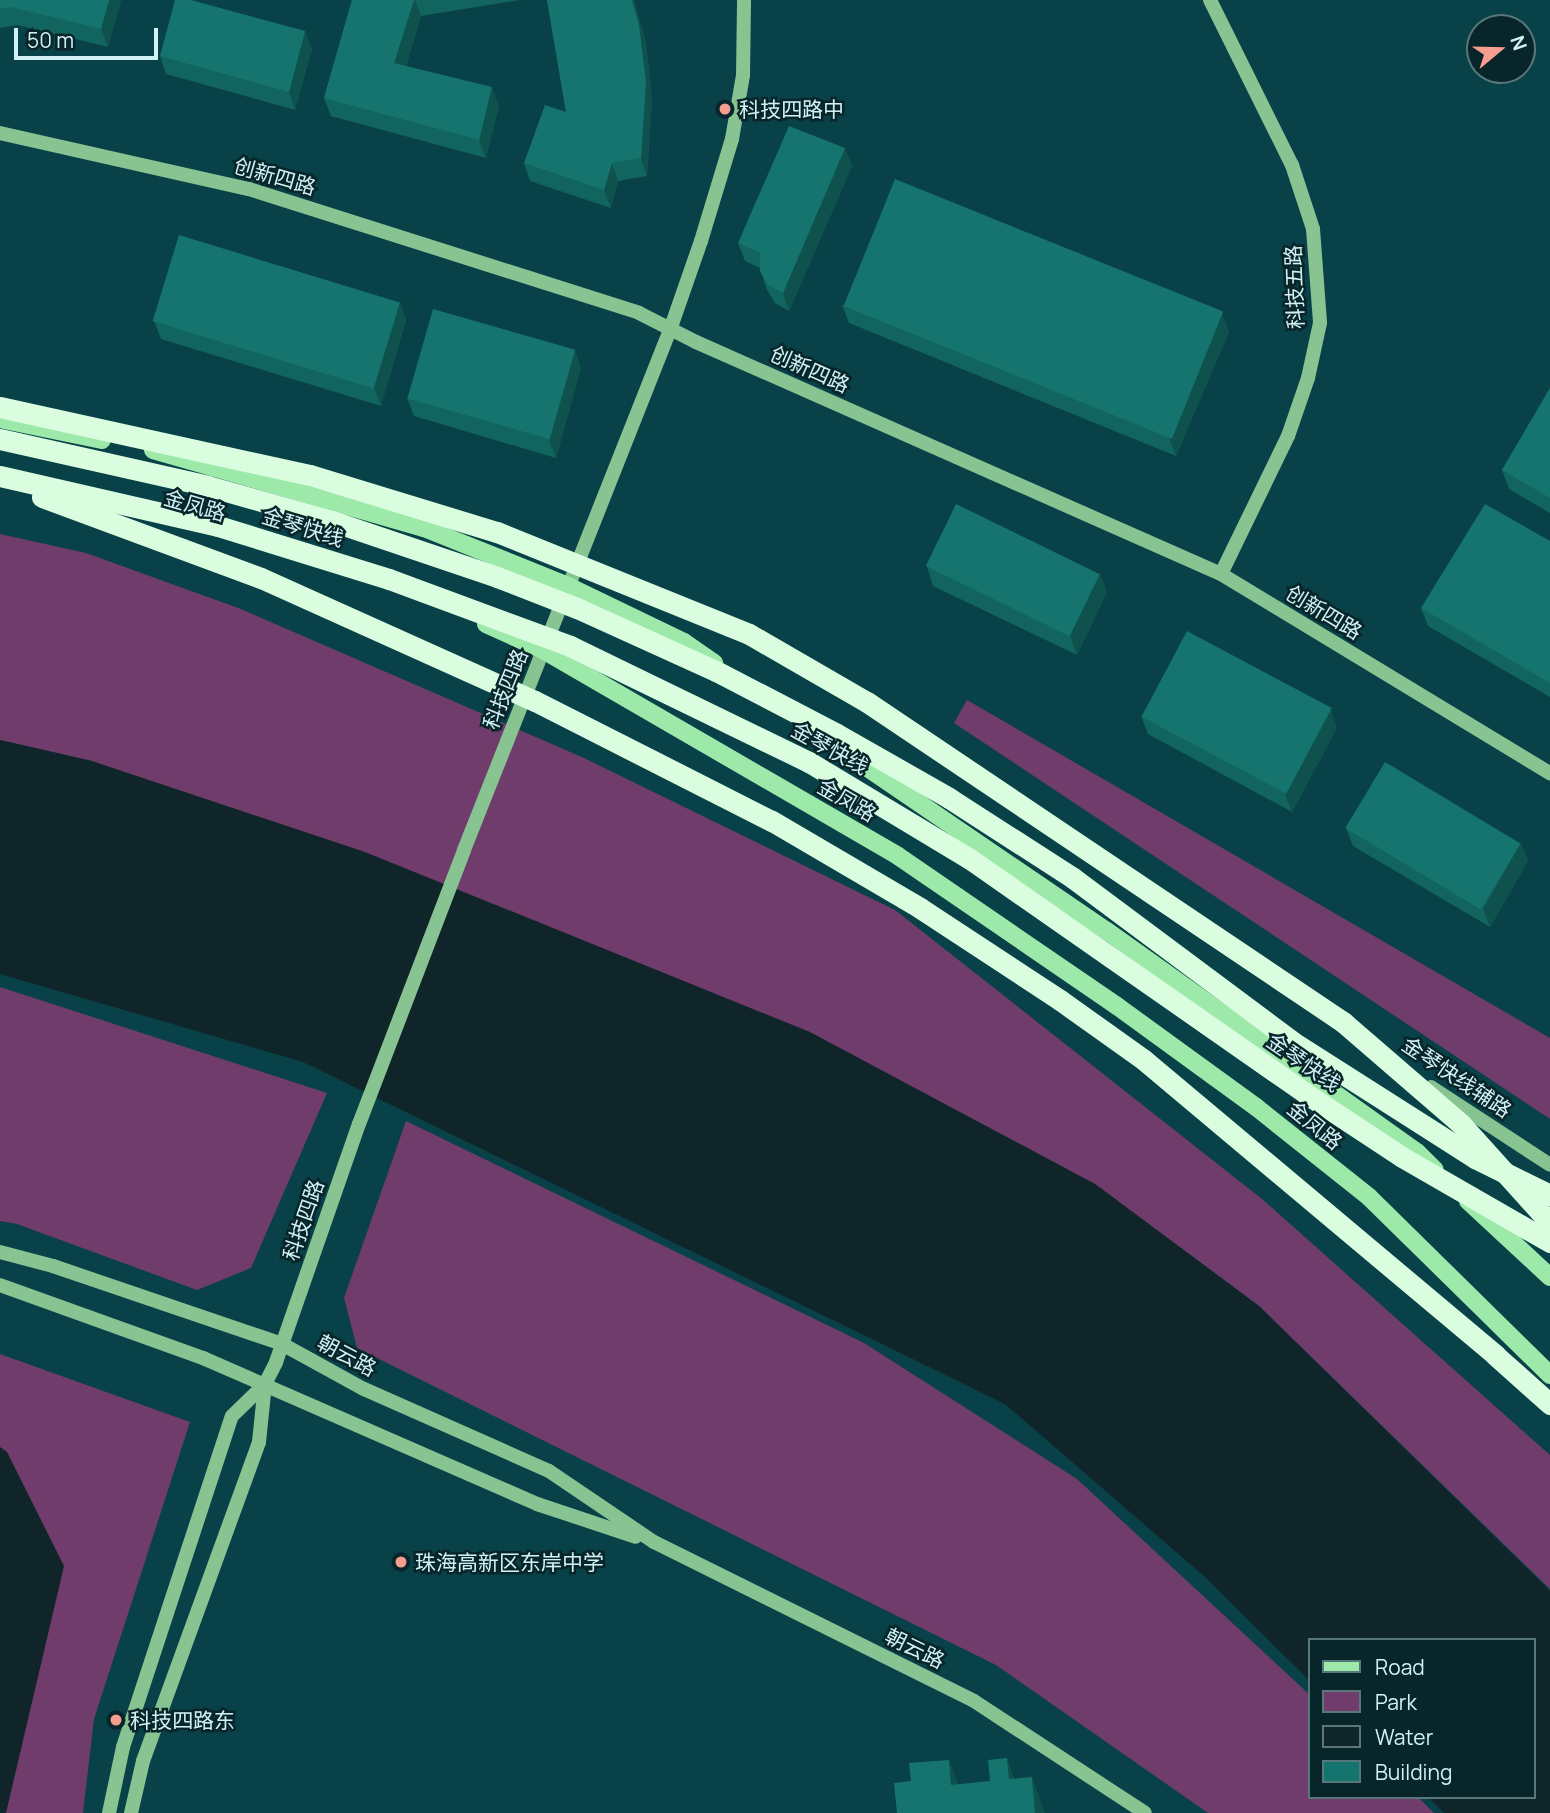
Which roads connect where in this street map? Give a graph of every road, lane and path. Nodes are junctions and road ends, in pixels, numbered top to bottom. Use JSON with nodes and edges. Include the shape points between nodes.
{"nodes":[{"id":1,"x":744,"y":0,"type":"edge"},
{"id":2,"x":1210,"y":0,"type":"edge"},
{"id":3,"x":0,"y":133,"type":"edge"},
{"id":4,"x":670,"y":330,"type":"junction"},
{"id":5,"x":0,"y":407,"type":"edge"},
{"id":6,"x":0,"y":419,"type":"edge"},
{"id":7,"x":0,"y":439,"type":"edge"},
{"id":8,"x":0,"y":475,"type":"edge"},
{"id":9,"x":0,"y":483,"type":"edge"},
{"id":10,"x":1221,"y":574,"type":"junction"},
{"id":11,"x":568,"y":586,"type":"junction"},
{"id":12,"x":542,"y":650,"type":"junction"},
{"id":13,"x":1550,"y":772,"type":"edge"},
{"id":14,"x":1343,"y":1022,"type":"junction"},
{"id":15,"x":1550,"y":1165,"type":"edge"},
{"id":16,"x":1550,"y":1195,"type":"edge"},
{"id":17,"x":1550,"y":1223,"type":"edge"},
{"id":18,"x":1550,"y":1242,"type":"edge"},
{"id":19,"x":0,"y":1252,"type":"edge"},
{"id":20,"x":1550,"y":1278,"type":"edge"},
{"id":21,"x":0,"y":1285,"type":"edge"},
{"id":22,"x":282,"y":1343,"type":"junction"},
{"id":23,"x":1550,"y":1375,"type":"edge"},
{"id":24,"x":265,"y":1384,"type":"junction"},
{"id":25,"x":1550,"y":1404,"type":"edge"},
{"id":26,"x":654,"y":1542,"type":"junction"},
{"id":27,"x":109,"y":1813,"type":"edge"},
{"id":28,"x":131,"y":1813,"type":"edge"},
{"id":29,"x":1145,"y":1813,"type":"edge"}],
"edges":[{"from":1,"to":4,"type":"street","name":"科技四路","via":[[743,75],[732,139]]},
{"from":2,"to":10,"type":"street","name":"科技五路","via":[[1292,165],[1312,229],[1320,323],[1308,379],[1288,436]]},
{"from":3,"to":4,"type":"street","name":"创新四路","via":[[249,189],[639,313]]},
{"from":4,"to":10,"type":"street","name":"创新四路"},
{"from":4,"to":11,"type":"street","name":"科技四路"},
{"from":5,"to":14,"type":"highway","bridge":true,"via":[[310,475],[497,532],[749,634],[867,702]]},
{"from":6,"to":11,"type":"main road","name":"金凤路","via":[[157,451],[424,528]]},
{"from":7,"to":16,"type":"highway","name":"金琴快线","bridge":true,"via":[[208,486],[332,521],[543,594],[716,671],[949,798],[1073,878],[1293,1042],[1475,1158]]},
{"from":8,"to":18,"type":"highway","name":"金琴快线","bridge":true,"via":[[218,526],[389,579],[570,646],[809,762],[970,859],[1402,1157]]},
{"from":9,"to":12,"type":"main road","name":"金凤路","via":[[145,514],[412,590]]},
{"from":9,"to":25,"type":"highway","bridge":true,"via":[[261,578],[536,701],[772,821],[920,908],[1144,1060]]},
{"from":10,"to":13,"type":"street","name":"创新四路"},
{"from":11,"to":12,"type":"street","name":"科技四路"},
{"from":11,"to":20,"type":"main road","name":"金凤路","via":[[684,642],[1107,931],[1417,1153]]},
{"from":12,"to":22,"type":"street","name":"科技四路","via":[[359,1124]]},
{"from":12,"to":23,"type":"main road","name":"金凤路","via":[[898,856],[1116,1006],[1256,1107],[1369,1197]]},
{"from":14,"to":15,"type":"street","name":"金琴快线辅路","via":[[1430,1087]]},
{"from":14,"to":17,"type":"highway","via":[[1461,1124]]},
{"from":19,"to":22,"type":"street","name":"朝云路"},
{"from":21,"to":24,"type":"street","name":"朝云路"},
{"from":22,"to":24,"type":"street","name":"科技四路"},
{"from":22,"to":26,"type":"street","name":"朝云路","via":[[364,1389],[549,1471]]},
{"from":24,"to":26,"type":"street","name":"朝云路","via":[[537,1504]]},
{"from":24,"to":27,"type":"street","name":"科技四路","via":[[232,1416],[123,1747]]},
{"from":24,"to":28,"type":"street","name":"科技四路","via":[[259,1442],[143,1761]]},
{"from":26,"to":29,"type":"street","name":"朝云路","via":[[974,1701]]}]}
